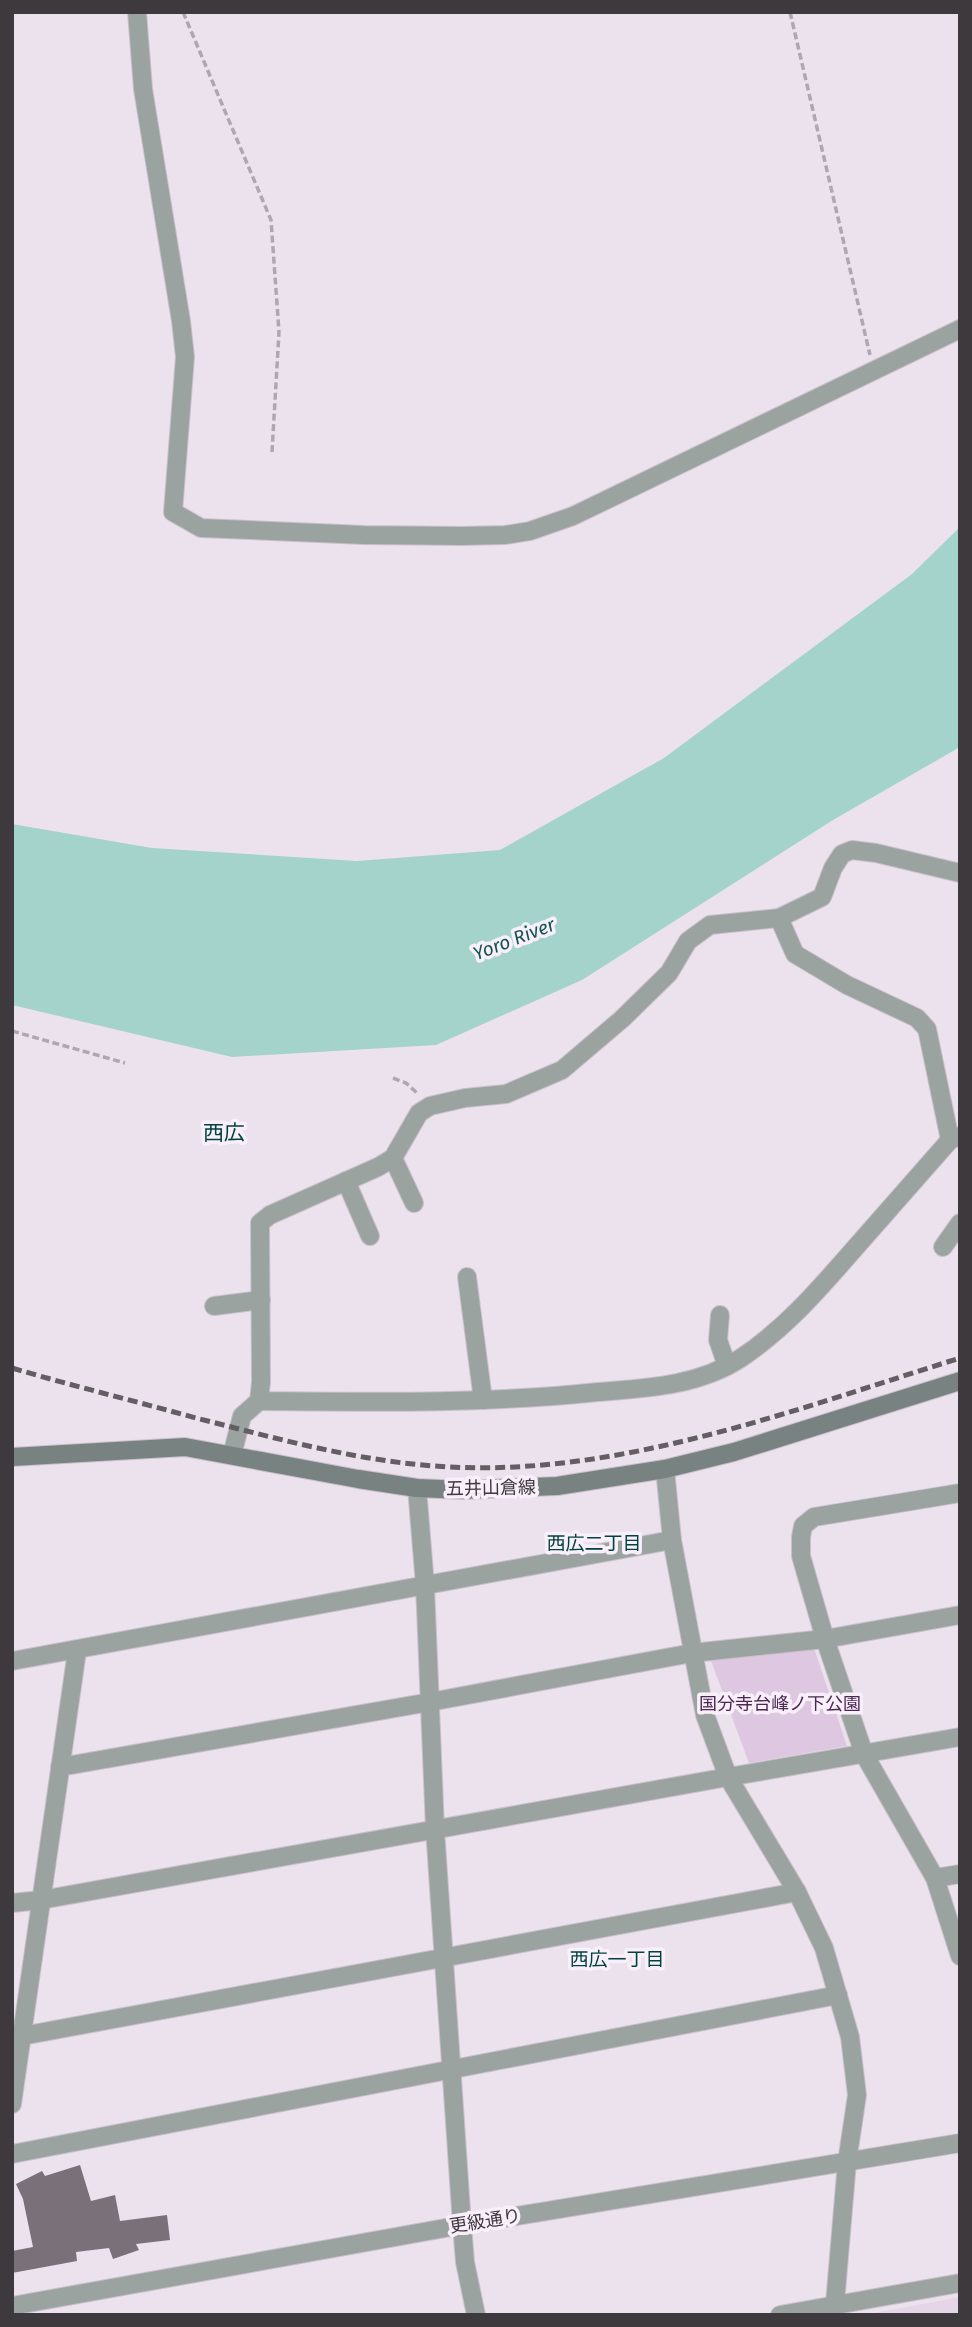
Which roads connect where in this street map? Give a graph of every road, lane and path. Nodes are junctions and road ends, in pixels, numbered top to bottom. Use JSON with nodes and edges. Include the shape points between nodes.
{"nodes":[{"id":1,"x":137,"y":12,"type":"edge"},
{"id":2,"x":183,"y":12,"type":"edge"},
{"id":3,"x":790,"y":12,"type":"edge"},
{"id":4,"x":960,"y":329,"type":"edge"},
{"id":5,"x":874,"y":371,"type":"junction"},
{"id":6,"x":272,"y":452,"type":"dead end"},
{"id":7,"x":960,"y":873,"type":"edge"},
{"id":8,"x":779,"y":918,"type":"junction"},
{"id":9,"x":12,"y":1031,"type":"edge"},
{"id":10,"x":125,"y":1063,"type":"dead end"},
{"id":11,"x":393,"y":1078,"type":"dead end"},
{"id":12,"x":430,"y":1106,"type":"junction"},
{"id":13,"x":955,"y":1138,"type":"edge"},
{"id":14,"x":393,"y":1158,"type":"junction"},
{"id":15,"x":346,"y":1181,"type":"junction"},
{"id":16,"x":414,"y":1203,"type":"dead end"},
{"id":17,"x":960,"y":1223,"type":"edge"},
{"id":18,"x":370,"y":1236,"type":"dead end"},
{"id":19,"x":943,"y":1247,"type":"dead end"},
{"id":20,"x":467,"y":1277,"type":"dead end"},
{"id":21,"x":261,"y":1300,"type":"junction"},
{"id":22,"x":214,"y":1306,"type":"dead end"},
{"id":23,"x":720,"y":1315,"type":"dead end"},
{"id":24,"x":727,"y":1366,"type":"junction"},
{"id":25,"x":960,"y":1381,"type":"edge"},
{"id":26,"x":483,"y":1400,"type":"junction"},
{"id":27,"x":259,"y":1401,"type":"junction"},
{"id":28,"x":232,"y":1455,"type":"junction"},
{"id":29,"x":12,"y":1457,"type":"edge"},
{"id":30,"x":665,"y":1469,"type":"junction"},
{"id":31,"x":417,"y":1488,"type":"junction"},
{"id":32,"x":960,"y":1493,"type":"edge"},
{"id":33,"x":672,"y":1540,"type":"junction"},
{"id":34,"x":425,"y":1585,"type":"junction"},
{"id":35,"x":960,"y":1615,"type":"edge"},
{"id":36,"x":825,"y":1639,"type":"junction"},
{"id":37,"x":77,"y":1651,"type":"junction"},
{"id":38,"x":692,"y":1653,"type":"junction"},
{"id":39,"x":12,"y":1661,"type":"edge"},
{"id":40,"x":430,"y":1702,"type":"junction"},
{"id":41,"x":960,"y":1737,"type":"edge"},
{"id":42,"x":864,"y":1754,"type":"junction"},
{"id":43,"x":60,"y":1767,"type":"junction"},
{"id":44,"x":728,"y":1777,"type":"junction"},
{"id":45,"x":435,"y":1829,"type":"junction"},
{"id":46,"x":960,"y":1874,"type":"edge"},
{"id":47,"x":935,"y":1878,"type":"junction"},
{"id":48,"x":797,"y":1892,"type":"junction"},
{"id":49,"x":41,"y":1900,"type":"junction"},
{"id":50,"x":12,"y":1903,"type":"edge"},
{"id":51,"x":960,"y":1956,"type":"edge"},
{"id":52,"x":444,"y":1958,"type":"junction"},
{"id":53,"x":838,"y":1995,"type":"junction"},
{"id":54,"x":22,"y":2036,"type":"junction"},
{"id":55,"x":452,"y":2069,"type":"junction"},
{"id":56,"x":12,"y":2104,"type":"edge"},
{"id":57,"x":960,"y":2143,"type":"edge"},
{"id":58,"x":12,"y":2154,"type":"edge"},
{"id":59,"x":847,"y":2162,"type":"junction"},
{"id":60,"x":462,"y":2225,"type":"junction"},
{"id":61,"x":960,"y":2283,"type":"edge"},
{"id":62,"x":12,"y":2306,"type":"edge"},
{"id":63,"x":835,"y":2310,"type":"edge"},
{"id":64,"x":476,"y":2315,"type":"edge"},
{"id":65,"x":780,"y":2315,"type":"edge"}],
"edges":[{"from":1,"to":5,"type":"street","via":[[143,89],[185,357],[173,512],[201,528],[462,536],[530,531],[573,516]]},
{"from":2,"to":6,"type":"path","via":[[271,220],[279,332]]},
{"from":3,"to":5,"type":"path"},
{"from":4,"to":5,"type":"street"},
{"from":7,"to":8,"type":"street","via":[[852,850],[833,868],[822,897]]},
{"from":8,"to":12,"type":"street","via":[[710,925],[688,941],[669,973],[562,1070],[506,1094]]},
{"from":8,"to":13,"type":"street","via":[[795,954],[917,1018],[926,1029]]},
{"from":9,"to":10,"type":"path"},
{"from":11,"to":12,"type":"path","via":[[406,1083]]},
{"from":12,"to":14,"type":"street","via":[[419,1113]]},
{"from":13,"to":24,"type":"street","via":[[803,1307],[773,1335]]},
{"from":14,"to":15,"type":"street"},
{"from":14,"to":16,"type":"street"},
{"from":15,"to":18,"type":"street"},
{"from":15,"to":21,"type":"street","via":[[260,1223]]},
{"from":17,"to":19,"type":"street"},
{"from":20,"to":26,"type":"street"},
{"from":21,"to":22,"type":"street"},
{"from":21,"to":27,"type":"street"},
{"from":23,"to":24,"type":"street","via":[[718,1340]]},
{"from":24,"to":26,"type":"street","via":[[706,1377],[663,1386]]},
{"from":25,"to":30,"type":"main road","name":"五井山倉線"},
{"from":26,"to":27,"type":"street"},
{"from":27,"to":28,"type":"street","via":[[242,1416]]},
{"from":28,"to":29,"type":"main road","name":"五井山倉線","via":[[185,1447]]},
{"from":28,"to":31,"type":"main road","name":"五井山倉線"},
{"from":30,"to":31,"type":"main road","name":"五井山倉線","via":[[557,1486]]},
{"from":30,"to":33,"type":"street"},
{"from":31,"to":34,"type":"street"},
{"from":32,"to":36,"type":"street","via":[[814,1517],[803,1526],[801,1556]]},
{"from":33,"to":34,"type":"street"},
{"from":33,"to":38,"type":"street"},
{"from":34,"to":37,"type":"street"},
{"from":34,"to":40,"type":"street"},
{"from":35,"to":36,"type":"street"},
{"from":36,"to":38,"type":"street"},
{"from":36,"to":42,"type":"street"},
{"from":37,"to":39,"type":"street"},
{"from":37,"to":43,"type":"street"},
{"from":38,"to":40,"type":"street"},
{"from":38,"to":44,"type":"street","via":[[705,1715]]},
{"from":40,"to":43,"type":"street"},
{"from":40,"to":45,"type":"street"},
{"from":41,"to":42,"type":"street"},
{"from":42,"to":44,"type":"street"},
{"from":42,"to":47,"type":"street"},
{"from":43,"to":49,"type":"street"},
{"from":44,"to":45,"type":"street"},
{"from":44,"to":48,"type":"street"},
{"from":45,"to":49,"type":"street"},
{"from":45,"to":52,"type":"street"},
{"from":46,"to":47,"type":"street"},
{"from":47,"to":51,"type":"street"},
{"from":48,"to":52,"type":"street"},
{"from":48,"to":53,"type":"street","via":[[824,1948]]},
{"from":49,"to":50,"type":"street"},
{"from":49,"to":54,"type":"street"},
{"from":52,"to":54,"type":"street"},
{"from":52,"to":55,"type":"street"},
{"from":53,"to":55,"type":"street"},
{"from":53,"to":59,"type":"street","via":[[850,2037],[857,2095]]},
{"from":54,"to":56,"type":"street"},
{"from":55,"to":58,"type":"street"},
{"from":55,"to":60,"type":"street"},
{"from":57,"to":59,"type":"street","name":"更級通り"},
{"from":59,"to":60,"type":"street","name":"更級通り"},
{"from":59,"to":63,"type":"street"},
{"from":60,"to":62,"type":"street","name":"更級通り"},
{"from":60,"to":64,"type":"street"},
{"from":61,"to":63,"type":"street"},
{"from":63,"to":65,"type":"street"}]}
